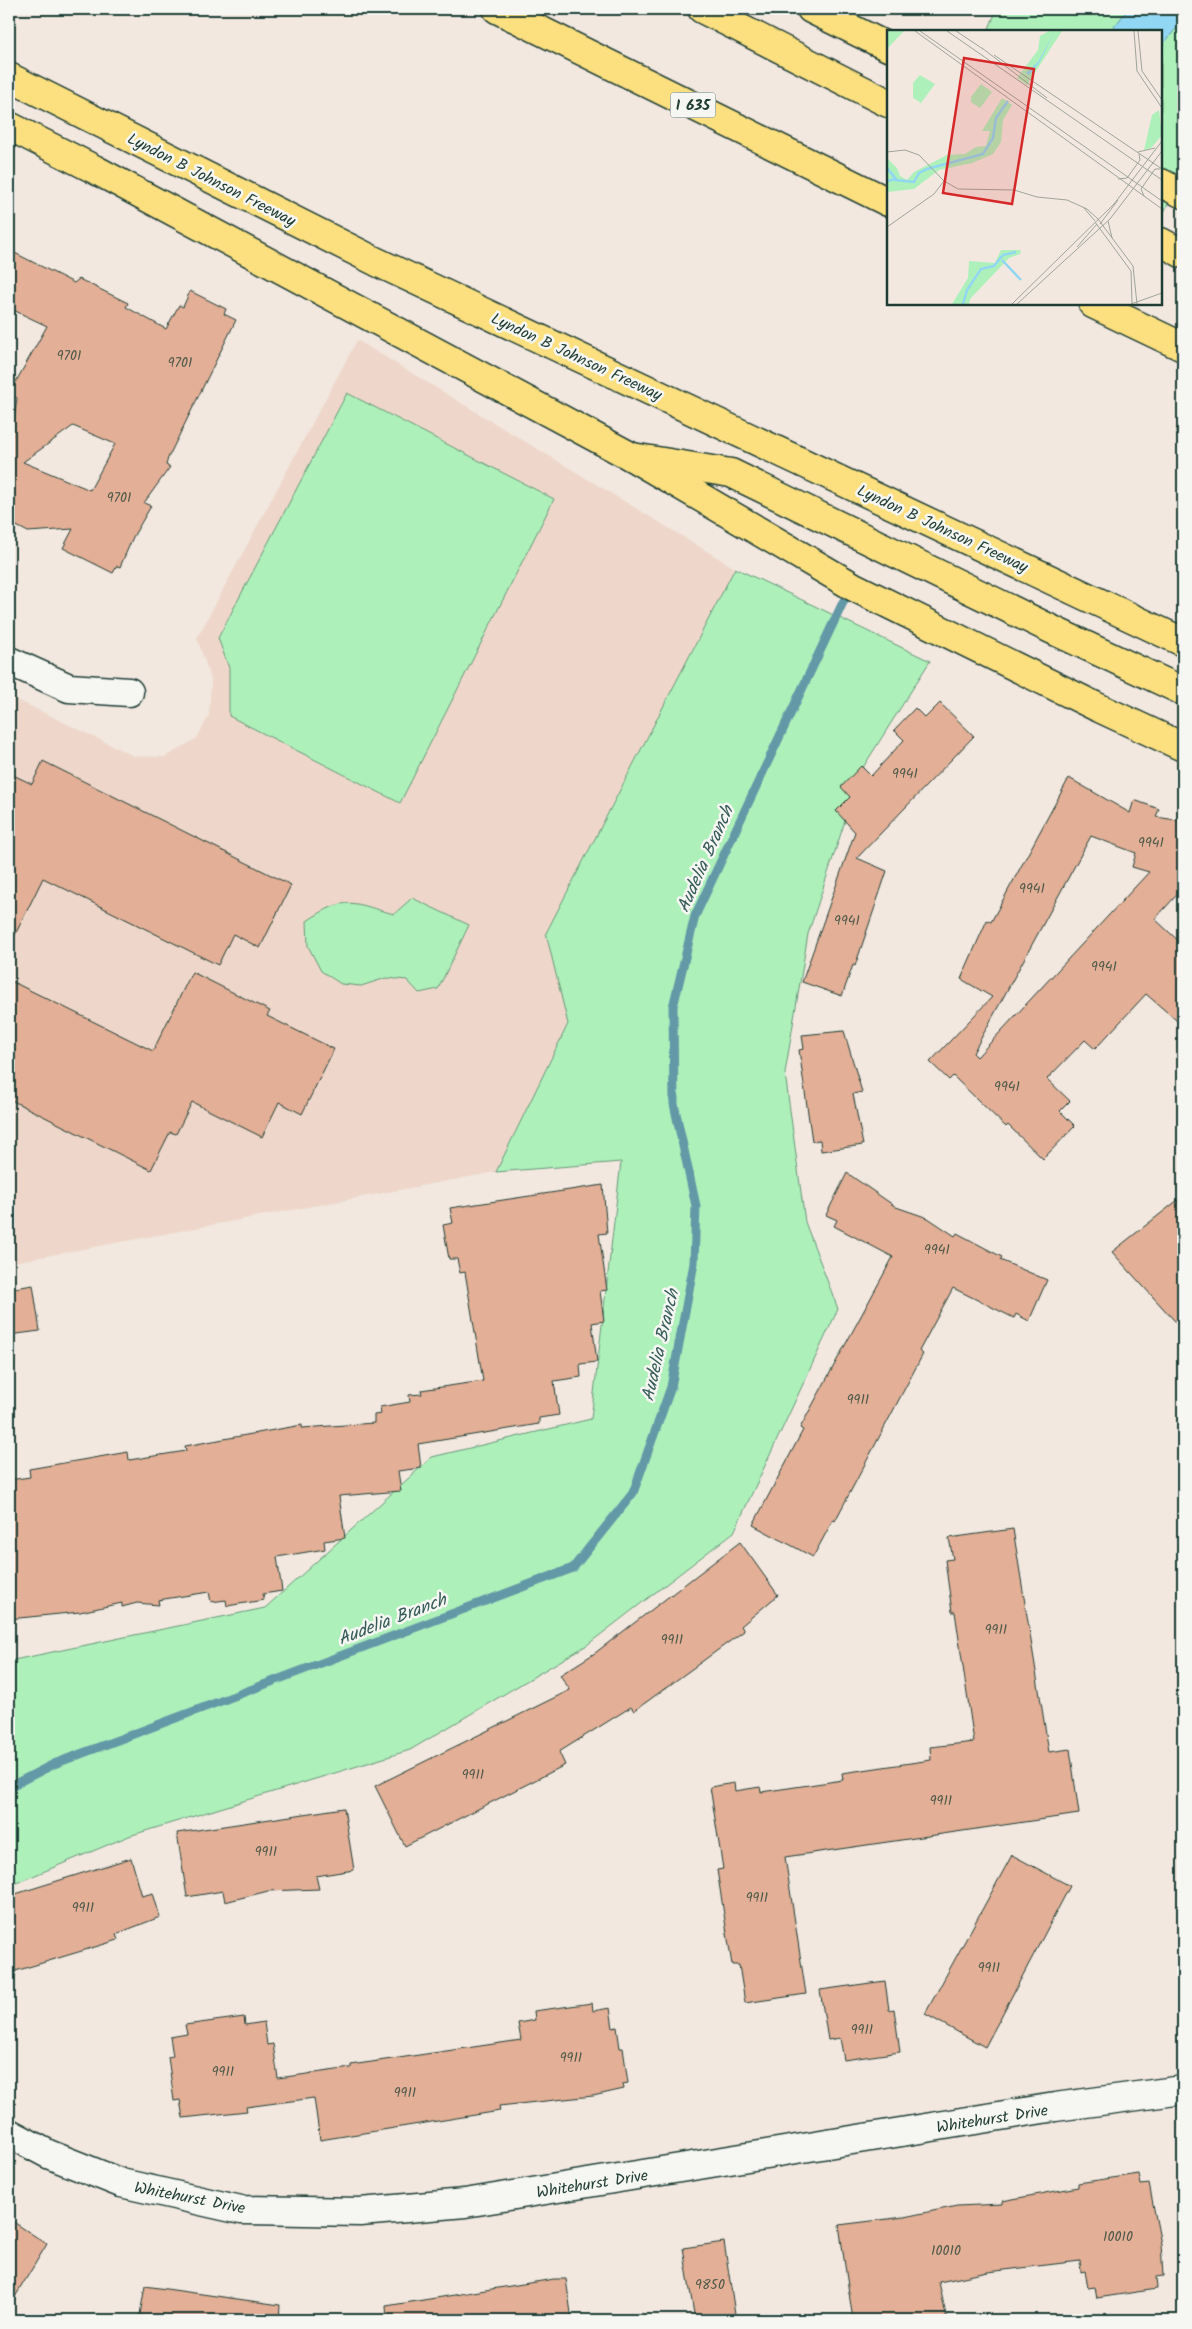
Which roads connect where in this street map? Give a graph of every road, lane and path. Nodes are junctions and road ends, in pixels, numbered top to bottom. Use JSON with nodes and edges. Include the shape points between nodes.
{"nodes":[{"id":1,"x":497,"y":9,"type":"edge"},
{"id":2,"x":702,"y":9,"type":"edge"},
{"id":3,"x":811,"y":9,"type":"edge"},
{"id":4,"x":887,"y":47,"type":"edge"},
{"id":5,"x":9,"y":78,"type":"edge"},
{"id":6,"x":887,"y":102,"type":"edge"},
{"id":7,"x":9,"y":126,"type":"edge"},
{"id":8,"x":1162,"y":183,"type":"edge"},
{"id":9,"x":1183,"y":194,"type":"edge"},
{"id":10,"x":887,"y":202,"type":"edge"},
{"id":11,"x":1162,"y":243,"type":"edge"},
{"id":12,"x":1183,"y":254,"type":"edge"},
{"id":13,"x":1095,"y":305,"type":"edge"},
{"id":14,"x":1183,"y":347,"type":"edge"},
{"id":15,"x":632,"y":457,"type":"junction"},
{"id":16,"x":1183,"y":642,"type":"edge"},
{"id":17,"x":9,"y":661,"type":"edge"},
{"id":18,"x":1183,"y":691,"type":"edge"},
{"id":19,"x":128,"y":692,"type":"dead end"},
{"id":20,"x":1183,"y":747,"type":"edge"},
{"id":21,"x":1183,"y":2090,"type":"edge"},
{"id":22,"x":9,"y":2133,"type":"edge"}],
"edges":[{"from":1,"to":10,"type":"main road","number":"I 635"},
{"from":2,"to":6,"type":"main road"},
{"from":3,"to":4,"type":"main road"},
{"from":5,"to":16,"type":"main road","name":"Lyndon B Johnson Freeway","via":[[377,262]]},
{"from":7,"to":15,"type":"main road"},
{"from":8,"to":9,"type":"main road"},
{"from":11,"to":12,"type":"main road"},
{"from":13,"to":14,"type":"main road"},
{"from":15,"to":18,"type":"main road","via":[[731,473],[1059,634]]},
{"from":15,"to":20,"type":"main road","via":[[854,587]]},
{"from":17,"to":19,"type":"street","via":[[69,688]]},
{"from":21,"to":22,"type":"street","name":"Whitehurst Drive","via":[[1055,2107],[465,2203],[360,2212],[241,2210],[130,2185],[48,2154]]}]}
